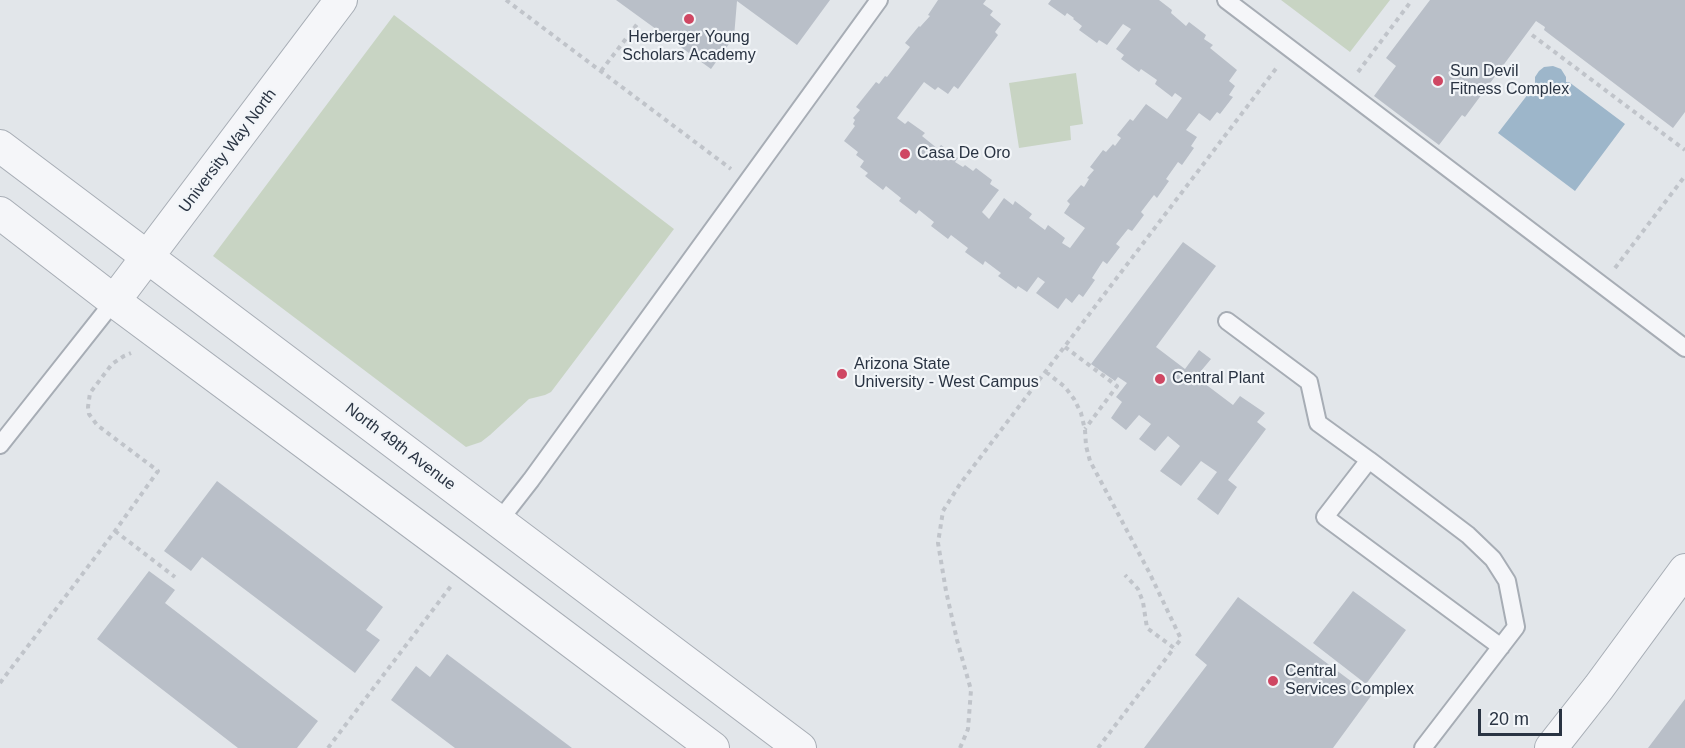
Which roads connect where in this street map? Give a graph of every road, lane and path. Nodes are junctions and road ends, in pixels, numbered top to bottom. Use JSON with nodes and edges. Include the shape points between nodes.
{"nodes":[{"id":1,"x":341,"y":0,"type":"edge"},
{"id":2,"x":506,"y":0,"type":"edge"},
{"id":3,"x":879,"y":0,"type":"edge"},
{"id":4,"x":1227,"y":0,"type":"edge"},
{"id":5,"x":1412,"y":0,"type":"edge"},
{"id":6,"x":638,"y":23,"type":"dead end"},
{"id":7,"x":1532,"y":35,"type":"dead end"},
{"id":8,"x":1291,"y":49,"type":"junction"},
{"id":9,"x":601,"y":71,"type":"junction"},
{"id":10,"x":1345,"y":90,"type":"junction"},
{"id":11,"x":0,"y":146,"type":"edge"},
{"id":12,"x":1685,"y":150,"type":"edge"},
{"id":13,"x":1685,"y":176,"type":"edge"},
{"id":14,"x":747,"y":182,"type":"junction"},
{"id":15,"x":0,"y":213,"type":"edge"},
{"id":16,"x":147,"y":257,"type":"junction"},
{"id":17,"x":1602,"y":285,"type":"junction"},
{"id":18,"x":114,"y":301,"type":"junction"},
{"id":19,"x":1227,"y":321,"type":"dead end"},
{"id":20,"x":1065,"y":347,"type":"junction"},
{"id":21,"x":1685,"y":348,"type":"edge"},
{"id":22,"x":131,"y":353,"type":"dead end"},
{"id":23,"x":1046,"y":372,"type":"junction"},
{"id":24,"x":1085,"y":430,"type":"junction"},
{"id":25,"x":0,"y":444,"type":"edge"},
{"id":26,"x":1369,"y":460,"type":"junction"},
{"id":27,"x":499,"y":521,"type":"junction"},
{"id":28,"x":115,"y":531,"type":"junction"},
{"id":29,"x":1685,"y":570,"type":"edge"},
{"id":30,"x":1125,"y":575,"type":"dead end"},
{"id":31,"x":175,"y":576,"type":"dead end"},
{"id":32,"x":444,"y":596,"type":"dead end"},
{"id":33,"x":1500,"y":646,"type":"junction"},
{"id":34,"x":1174,"y":648,"type":"junction"},
{"id":35,"x":0,"y":683,"type":"edge"},
{"id":36,"x":328,"y":748,"type":"edge"},
{"id":37,"x":712,"y":748,"type":"edge"},
{"id":38,"x":800,"y":748,"type":"edge"},
{"id":39,"x":960,"y":748,"type":"edge"},
{"id":40,"x":1098,"y":748,"type":"edge"},
{"id":41,"x":1423,"y":748,"type":"edge"},
{"id":42,"x":1551,"y":748,"type":"edge"}],
"edges":[{"from":1,"to":16,"type":"street","name":"University Way North"},
{"from":2,"to":9,"type":"path"},
{"from":3,"to":14,"type":"lane"},
{"from":4,"to":8,"type":"lane"},
{"from":5,"to":10,"type":"path"},
{"from":6,"to":9,"type":"path"},
{"from":7,"to":12,"type":"path"},
{"from":8,"to":10,"type":"lane"},
{"from":8,"to":20,"type":"path"},
{"from":9,"to":14,"type":"path"},
{"from":10,"to":17,"type":"lane"},
{"from":11,"to":16,"type":"street","name":"North 49th Avenue"},
{"from":13,"to":17,"type":"path"},
{"from":14,"to":27,"type":"lane"},
{"from":15,"to":18,"type":"street"},
{"from":16,"to":18,"type":"street","name":"University Way North"},
{"from":16,"to":27,"type":"street","name":"North 49th Avenue"},
{"from":17,"to":21,"type":"lane"},
{"from":18,"to":25,"type":"lane"},
{"from":18,"to":37,"type":"street"},
{"from":19,"to":26,"type":"lane","via":[[1309,382],[1318,423]]},
{"from":20,"to":23,"type":"path"},
{"from":20,"to":24,"type":"path","via":[[1117,386]]},
{"from":22,"to":28,"type":"path","via":[[112,364],[88,400],[93,420],[158,471]]},
{"from":23,"to":24,"type":"path","via":[[1074,399]]},
{"from":23,"to":39,"type":"path","via":[[943,511],[939,553],[971,690],[968,729]]},
{"from":24,"to":34,"type":"path","via":[[1090,460],[1181,639]]},
{"from":26,"to":33,"type":"lane","via":[[1468,535],[1493,559],[1507,580],[1516,627]]},
{"from":26,"to":33,"type":"lane","via":[[1325,518]]},
{"from":27,"to":38,"type":"street","name":"North 49th Avenue"},
{"from":28,"to":31,"type":"path"},
{"from":28,"to":35,"type":"path"},
{"from":29,"to":42,"type":"street"},
{"from":30,"to":34,"type":"path","via":[[1138,589],[1147,628]]},
{"from":32,"to":36,"type":"path"},
{"from":33,"to":41,"type":"lane"},
{"from":34,"to":40,"type":"path"}]}
